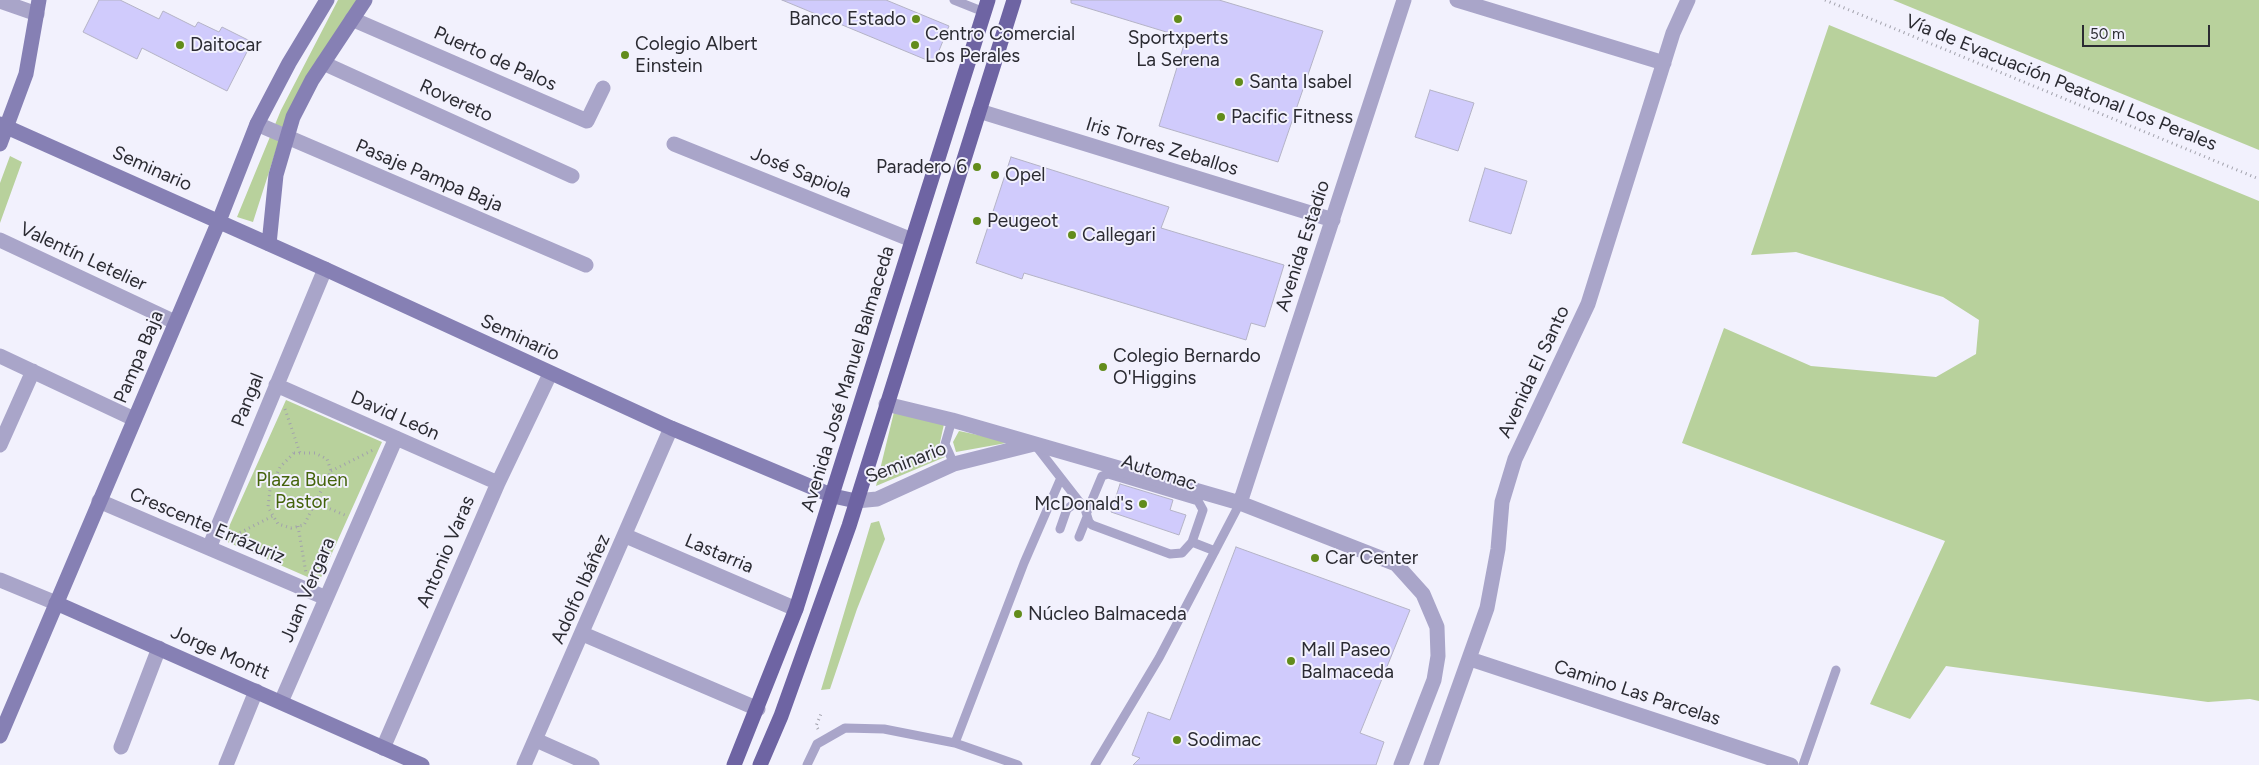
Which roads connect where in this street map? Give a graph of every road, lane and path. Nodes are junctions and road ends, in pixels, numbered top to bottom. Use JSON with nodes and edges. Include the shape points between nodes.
{"nodes":[{"id":1,"x":327,"y":0,"type":"edge"},
{"id":2,"x":365,"y":0,"type":"edge"},
{"id":3,"x":954,"y":0,"type":"edge"},
{"id":4,"x":1014,"y":0,"type":"edge"},
{"id":5,"x":1404,"y":0,"type":"edge"},
{"id":6,"x":1456,"y":0,"type":"edge"},
{"id":7,"x":1688,"y":0,"type":"edge"},
{"id":8,"x":1825,"y":0,"type":"edge"},
{"id":9,"x":0,"y":1,"type":"edge"},
{"id":10,"x":986,"y":6,"type":"edge"},
{"id":11,"x":38,"y":7,"type":"edge"},
{"id":12,"x":352,"y":19,"type":"junction"},
{"id":13,"x":323,"y":63,"type":"junction"},
{"id":14,"x":1664,"y":63,"type":"junction"},
{"id":15,"x":603,"y":88,"type":"dead end"},
{"id":16,"x":979,"y":111,"type":"junction"},
{"id":17,"x":257,"y":124,"type":"junction"},
{"id":18,"x":4,"y":125,"type":"edge"},
{"id":19,"x":286,"y":136,"type":"junction"},
{"id":20,"x":0,"y":144,"type":"edge"},
{"id":21,"x":674,"y":144,"type":"dead end"},
{"id":22,"x":572,"y":176,"type":"dead end"},
{"id":23,"x":2259,"y":179,"type":"edge"},
{"id":24,"x":1333,"y":220,"type":"junction"},
{"id":25,"x":219,"y":221,"type":"junction"},
{"id":26,"x":0,"y":240,"type":"edge"},
{"id":27,"x":912,"y":240,"type":"junction"},
{"id":28,"x":269,"y":244,"type":"junction"},
{"id":29,"x":586,"y":265,"type":"dead end"},
{"id":30,"x":325,"y":269,"type":"junction"},
{"id":31,"x":175,"y":322,"type":"junction"},
{"id":32,"x":0,"y":356,"type":"edge"},
{"id":33,"x":33,"y":371,"type":"junction"},
{"id":34,"x":550,"y":374,"type":"junction"},
{"id":35,"x":276,"y":384,"type":"junction"},
{"id":36,"x":886,"y":404,"type":"junction"},
{"id":37,"x":134,"y":418,"type":"junction"},
{"id":38,"x":952,"y":420,"type":"junction"},
{"id":39,"x":671,"y":428,"type":"junction"},
{"id":40,"x":396,"y":438,"type":"junction"},
{"id":41,"x":1034,"y":444,"type":"junction"},
{"id":42,"x":0,"y":445,"type":"edge"},
{"id":43,"x":300,"y":453,"type":"junction"},
{"id":44,"x":954,"y":464,"type":"junction"},
{"id":45,"x":331,"y":471,"type":"junction"},
{"id":46,"x":1060,"y":480,"type":"junction"},
{"id":47,"x":498,"y":483,"type":"junction"},
{"id":48,"x":832,"y":496,"type":"junction"},
{"id":49,"x":99,"y":501,"type":"junction"},
{"id":50,"x":856,"y":501,"type":"junction"},
{"id":51,"x":1078,"y":501,"type":"junction"},
{"id":52,"x":316,"y":503,"type":"junction"},
{"id":53,"x":1240,"y":503,"type":"junction"},
{"id":54,"x":1087,"y":515,"type":"junction"},
{"id":55,"x":273,"y":516,"type":"junction"},
{"id":56,"x":360,"y":521,"type":"junction"},
{"id":57,"x":298,"y":526,"type":"junction"},
{"id":58,"x":1060,"y":529,"type":"dead end"},
{"id":59,"x":626,"y":536,"type":"junction"},
{"id":60,"x":1079,"y":537,"type":"dead end"},
{"id":61,"x":1192,"y":542,"type":"junction"},
{"id":62,"x":209,"y":548,"type":"junction"},
{"id":63,"x":1215,"y":551,"type":"junction"},
{"id":64,"x":0,"y":580,"type":"edge"},
{"id":65,"x":326,"y":598,"type":"junction"},
{"id":66,"x":56,"y":603,"type":"junction"},
{"id":67,"x":796,"y":608,"type":"junction"},
{"id":68,"x":583,"y":634,"type":"junction"},
{"id":69,"x":159,"y":648,"type":"junction"},
{"id":70,"x":1470,"y":659,"type":"junction"},
{"id":71,"x":1836,"y":670,"type":"dead end"},
{"id":72,"x":256,"y":691,"type":"junction"},
{"id":73,"x":281,"y":702,"type":"junction"},
{"id":74,"x":758,"y":709,"type":"junction"},
{"id":75,"x":0,"y":736,"type":"edge"},
{"id":76,"x":536,"y":740,"type":"junction"},
{"id":77,"x":955,"y":743,"type":"junction"},
{"id":78,"x":121,"y":747,"type":"dead end"},
{"id":79,"x":383,"y":748,"type":"junction"},
{"id":80,"x":226,"y":765,"type":"edge"},
{"id":81,"x":422,"y":765,"type":"edge"},
{"id":82,"x":524,"y":765,"type":"edge"},
{"id":83,"x":592,"y":765,"type":"edge"},
{"id":84,"x":734,"y":765,"type":"edge"},
{"id":85,"x":760,"y":765,"type":"edge"},
{"id":86,"x":807,"y":765,"type":"edge"},
{"id":87,"x":1018,"y":765,"type":"edge"},
{"id":88,"x":1094,"y":765,"type":"edge"},
{"id":89,"x":1401,"y":765,"type":"edge"},
{"id":90,"x":1431,"y":765,"type":"edge"},
{"id":91,"x":1791,"y":765,"type":"edge"},
{"id":92,"x":1803,"y":765,"type":"edge"}],
"edges":[{"from":1,"to":17,"type":"street","name":"Pampa Baja"},
{"from":2,"to":12,"type":"street"},
{"from":3,"to":10,"type":"lane"},
{"from":4,"to":16,"type":"main road"},
{"from":5,"to":24,"type":"street","name":"Avenida Estadio"},
{"from":6,"to":14,"type":"street"},
{"from":7,"to":14,"type":"street","name":"Avenida El Santo"},
{"from":8,"to":23,"type":"path","name":"Vía de Evacuación Peatonal Los Perales"},
{"from":9,"to":11,"type":"street"},
{"from":10,"to":27,"type":"main road","name":"Avenida José Manuel Balmaceda"},
{"from":11,"to":18,"type":"street","via":[[26,74]]},
{"from":12,"to":13,"type":"street"},
{"from":12,"to":15,"type":"street","name":"Puerto de Palos","via":[[587,121]]},
{"from":13,"to":19,"type":"street","via":[[302,98]]},
{"from":13,"to":22,"type":"street","name":"Rovereto"},
{"from":14,"to":70,"type":"street","name":"Avenida El Santo","via":[[1588,304],[1515,459],[1502,502],[1498,549],[1487,608]]},
{"from":16,"to":24,"type":"street","name":"Iris Torres Zeballos"},
{"from":16,"to":36,"type":"main road"},
{"from":17,"to":19,"type":"street","name":"Pasaje Pampa Baja"},
{"from":17,"to":25,"type":"street","name":"Pampa Baja"},
{"from":18,"to":20,"type":"street"},
{"from":18,"to":25,"type":"street","name":"Seminario"},
{"from":19,"to":28,"type":"street","via":[[276,175]]},
{"from":19,"to":29,"type":"street","name":"Pasaje Pampa Baja"},
{"from":21,"to":27,"type":"street","name":"José Sapiola"},
{"from":24,"to":53,"type":"street","name":"Avenida Estadio"},
{"from":25,"to":28,"type":"street","name":"Seminario"},
{"from":25,"to":31,"type":"street","name":"Pampa Baja"},
{"from":26,"to":31,"type":"street","name":"Valentín Letelier"},
{"from":27,"to":48,"type":"main road","name":"Avenida José Manuel Balmaceda"},
{"from":28,"to":30,"type":"street","name":"Seminario"},
{"from":30,"to":34,"type":"street","name":"Seminario"},
{"from":30,"to":35,"type":"street","name":"Pangal"},
{"from":31,"to":37,"type":"street","name":"Pampa Baja"},
{"from":32,"to":33,"type":"street"},
{"from":33,"to":37,"type":"street"},
{"from":33,"to":42,"type":"street"},
{"from":34,"to":39,"type":"street","name":"Seminario"},
{"from":34,"to":47,"type":"street","name":"Antonio Varas"},
{"from":35,"to":40,"type":"street","name":"David León"},
{"from":35,"to":43,"type":"path"},
{"from":35,"to":62,"type":"street","name":"Pangal"},
{"from":36,"to":38,"type":"street"},
{"from":36,"to":50,"type":"main road"},
{"from":37,"to":49,"type":"street","name":"Pampa Baja"},
{"from":38,"to":41,"type":"street"},
{"from":38,"to":44,"type":"lane","via":[[945,444]]},
{"from":39,"to":48,"type":"street","name":"Seminario"},
{"from":39,"to":59,"type":"street","name":"Adolfo Ibáñez"},
{"from":40,"to":45,"type":"path"},
{"from":40,"to":47,"type":"street","name":"David León"},
{"from":40,"to":56,"type":"street","name":"Juan Vergara"},
{"from":41,"to":44,"type":"street","name":"Seminario"},
{"from":41,"to":46,"type":"lane"},
{"from":41,"to":53,"type":"street"},
{"from":43,"to":45,"type":"path","via":[[315,453],[327,459]]},
{"from":43,"to":55,"type":"path","via":[[294,453],[280,467],[270,490],[268,508]]},
{"from":44,"to":50,"type":"street","name":"Seminario","via":[[876,499]]},
{"from":45,"to":52,"type":"path"},
{"from":46,"to":51,"type":"lane"},
{"from":46,"to":77,"type":"lane"},
{"from":47,"to":79,"type":"street","name":"Antonio Varas"},
{"from":48,"to":50,"type":"street","name":"Seminario"},
{"from":48,"to":67,"type":"main road","name":"Avenida José Manuel Balmaceda"},
{"from":49,"to":62,"type":"street","name":"Crescente Errázuriz"},
{"from":49,"to":66,"type":"street","name":"Pampa Baja"},
{"from":50,"to":85,"type":"main road","via":[[781,716]]},
{"from":51,"to":54,"type":"lane"},
{"from":51,"to":58,"type":"lane","via":[[1067,508]]},
{"from":52,"to":56,"type":"path"},
{"from":52,"to":57,"type":"path","via":[[304,526]]},
{"from":53,"to":63,"type":"lane"},
{"from":53,"to":89,"type":"street","via":[[1396,564],[1423,594],[1436,626],[1438,656],[1434,680]]},
{"from":54,"to":60,"type":"lane"},
{"from":54,"to":61,"type":"lane","via":[[1092,525],[1170,554],[1182,553]]},
{"from":54,"to":61,"type":"lane","name":"Automac","via":[[1102,476],[1116,474],[1198,501],[1203,510]]},
{"from":55,"to":57,"type":"path","via":[[278,524],[291,528]]},
{"from":55,"to":62,"type":"path"},
{"from":56,"to":65,"type":"street","name":"Juan Vergara"},
{"from":57,"to":65,"type":"path","via":[[306,574]]},
{"from":59,"to":67,"type":"street","name":"Lastarria"},
{"from":59,"to":68,"type":"street","name":"Adolfo Ibáñez"},
{"from":61,"to":63,"type":"lane"},
{"from":62,"to":65,"type":"street","name":"Crescente Errázuriz"},
{"from":63,"to":88,"type":"lane","via":[[1159,658]]},
{"from":64,"to":66,"type":"street","name":"Jorge Montt"},
{"from":65,"to":73,"type":"street","name":"Juan Vergara"},
{"from":66,"to":69,"type":"street","name":"Jorge Montt"},
{"from":66,"to":75,"type":"street","name":"Pampa Baja"},
{"from":67,"to":74,"type":"main road","name":"Avenida José Manuel Balmaceda"},
{"from":68,"to":74,"type":"street"},
{"from":68,"to":76,"type":"street","name":"Adolfo Ibáñez"},
{"from":69,"to":72,"type":"street","name":"Jorge Montt"},
{"from":69,"to":78,"type":"street"},
{"from":70,"to":90,"type":"street","name":"Avenida El Santo"},
{"from":70,"to":91,"type":"street","name":"Camino Las Parcelas"},
{"from":71,"to":92,"type":"lane"},
{"from":72,"to":73,"type":"street","name":"Jorge Montt"},
{"from":72,"to":80,"type":"street"},
{"from":73,"to":79,"type":"street","name":"Jorge Montt"},
{"from":74,"to":84,"type":"main road","name":"Avenida José Manuel Balmaceda"},
{"from":76,"to":82,"type":"street","name":"Adolfo Ibáñez"},
{"from":76,"to":83,"type":"street"},
{"from":77,"to":86,"type":"lane","via":[[884,728],[845,728],[817,744]]},
{"from":77,"to":87,"type":"lane"},
{"from":79,"to":81,"type":"street","name":"Jorge Montt"}]}
